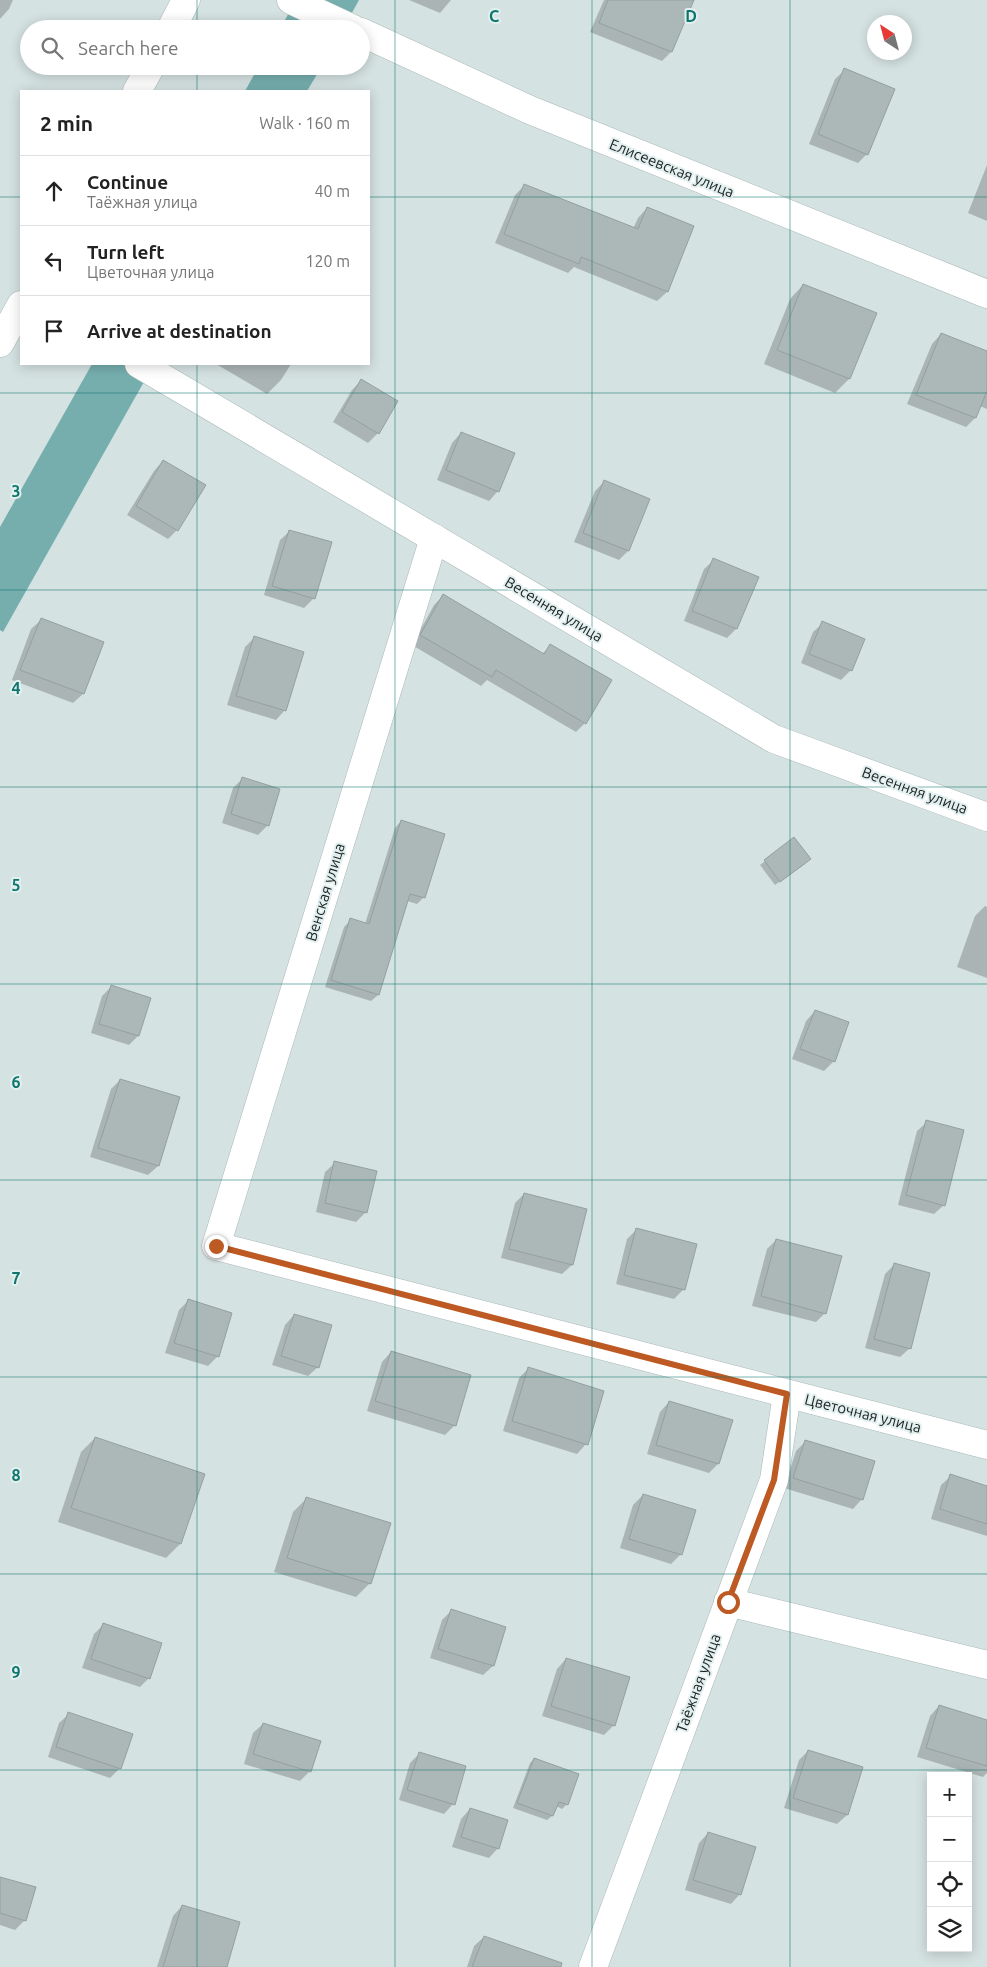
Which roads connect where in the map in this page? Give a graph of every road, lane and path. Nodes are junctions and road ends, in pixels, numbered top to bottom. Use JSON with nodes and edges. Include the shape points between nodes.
{"nodes":[{"id":1,"x":186,"y":0,"type":"edge"},
{"id":2,"x":292,"y":0,"type":"edge"},
{"id":3,"x":176,"y":20,"type":"edge"},
{"id":4,"x":335,"y":20,"type":"edge"},
{"id":5,"x":370,"y":36,"type":"edge"},
{"id":6,"x":145,"y":75,"type":"edge"},
{"id":7,"x":138,"y":90,"type":"edge"},
{"id":8,"x":987,"y":294,"type":"edge"},
{"id":9,"x":20,"y":307,"type":"edge"},
{"id":10,"x":0,"y":343,"type":"edge"},
{"id":11,"x":141,"y":365,"type":"edge"},
{"id":12,"x":434,"y":538,"type":"junction"},
{"id":13,"x":987,"y":817,"type":"edge"},
{"id":14,"x":216,"y":1246,"type":"joint"},
{"id":15,"x":787,"y":1394,"type":"junction"},
{"id":16,"x":987,"y":1445,"type":"edge"},
{"id":17,"x":728,"y":1602,"type":"junction"},
{"id":18,"x":987,"y":1665,"type":"edge"},
{"id":19,"x":593,"y":1967,"type":"edge"}],
"edges":[{"from":1,"to":3,"type":"street"},
{"from":2,"to":4,"type":"street"},
{"from":5,"to":8,"type":"street","name":"Елисеевская улица","via":[[530,110]]},
{"from":6,"to":7,"type":"street"},
{"from":9,"to":10,"type":"street"},
{"from":11,"to":12,"type":"street","name":"Весенняя улица"},
{"from":12,"to":13,"type":"street","name":"Весенняя улица","via":[[774,739]]},
{"from":12,"to":14,"type":"street","name":"Венская улица"},
{"from":14,"to":15,"type":"street","name":"Цветочная улица"},
{"from":15,"to":16,"type":"street","name":"Цветочная улица"},
{"from":15,"to":17,"type":"street","name":"Таёжная улица","via":[[774,1480]]},
{"from":17,"to":18,"type":"street"},
{"from":17,"to":19,"type":"street","name":"Таёжная улица"}]}
